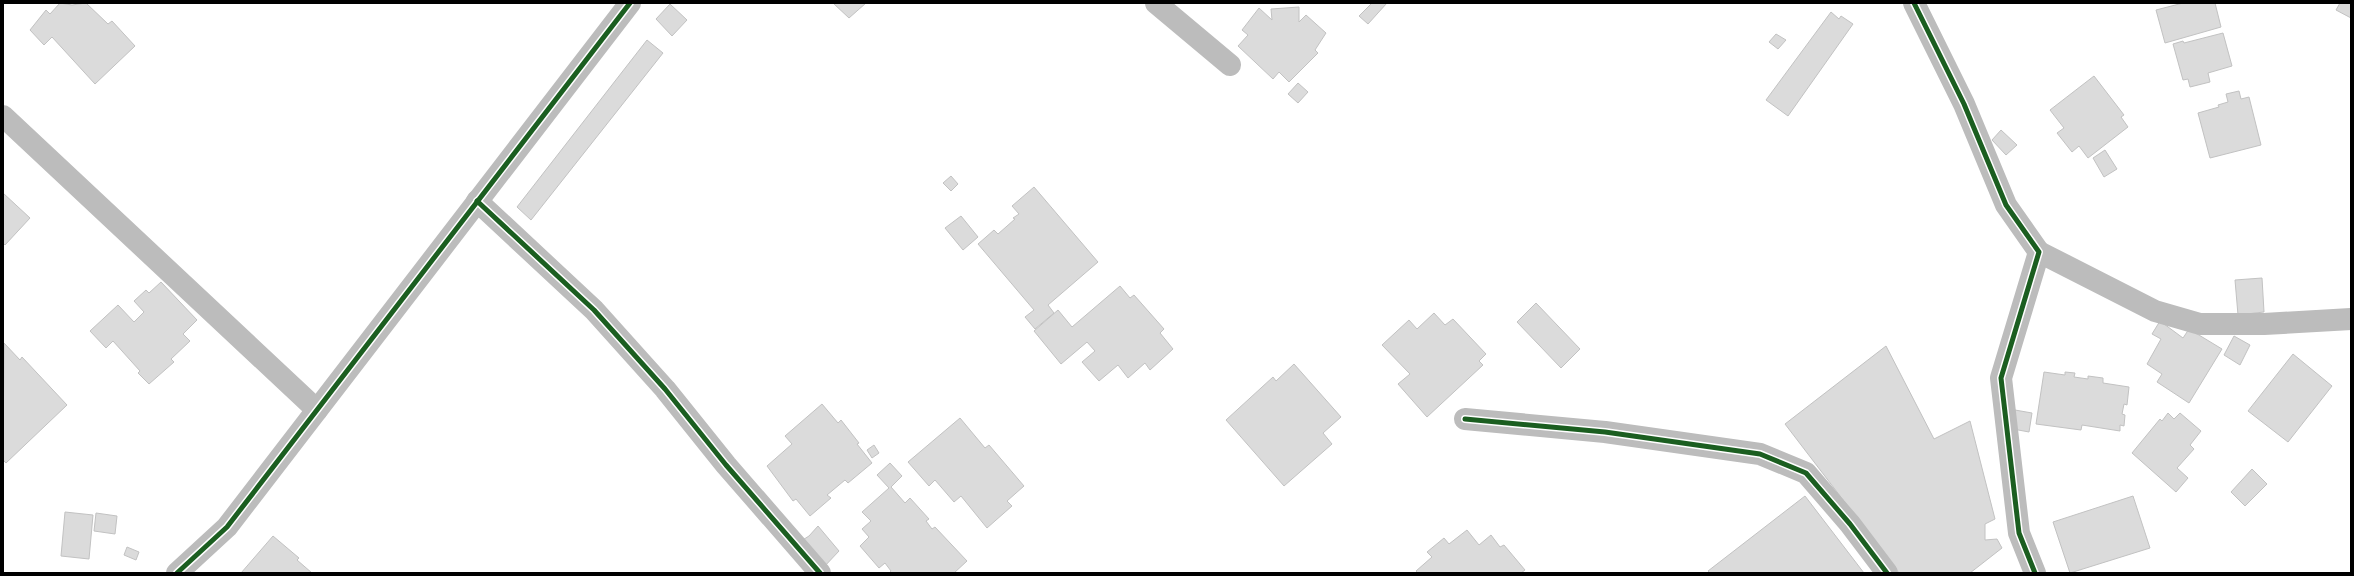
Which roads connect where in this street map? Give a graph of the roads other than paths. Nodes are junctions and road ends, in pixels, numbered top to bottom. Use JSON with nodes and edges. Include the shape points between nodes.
{"nodes":[{"id":1,"x":630,"y":3,"type":"edge"},
{"id":2,"x":1156,"y":3,"type":"edge"},
{"id":3,"x":1914,"y":3,"type":"edge"},
{"id":4,"x":1230,"y":65,"type":"dead end"},
{"id":5,"x":3,"y":116,"type":"edge"},
{"id":6,"x":477,"y":201,"type":"junction"},
{"id":7,"x":2039,"y":252,"type":"junction"},
{"id":8,"x":2351,"y":318,"type":"edge"},
{"id":9,"x":317,"y":410,"type":"junction"},
{"id":10,"x":1464,"y":419,"type":"dead end"},
{"id":11,"x":2028,"y":570,"type":"edge"},
{"id":12,"x":177,"y":573,"type":"edge"},
{"id":13,"x":820,"y":573,"type":"edge"},
{"id":14,"x":1887,"y":573,"type":"edge"}],
"edges":[{"from":1,"to":6,"type":"street"},
{"from":2,"to":4,"type":"street"},
{"from":3,"to":7,"type":"street","via":[[1964,104],[2006,205]]},
{"from":5,"to":9,"type":"street"},
{"from":6,"to":9,"type":"street"},
{"from":6,"to":13,"type":"street","via":[[594,310],[665,389],[726,465]]},
{"from":7,"to":8,"type":"street","via":[[2154,311],[2200,324],[2264,324]]},
{"from":7,"to":11,"type":"street","via":[[2002,378],[2019,533]]},
{"from":9,"to":12,"type":"street","via":[[227,527]]},
{"from":10,"to":14,"type":"street","via":[[1598,432],[1760,454],[1806,473],[1850,524]]}]}
